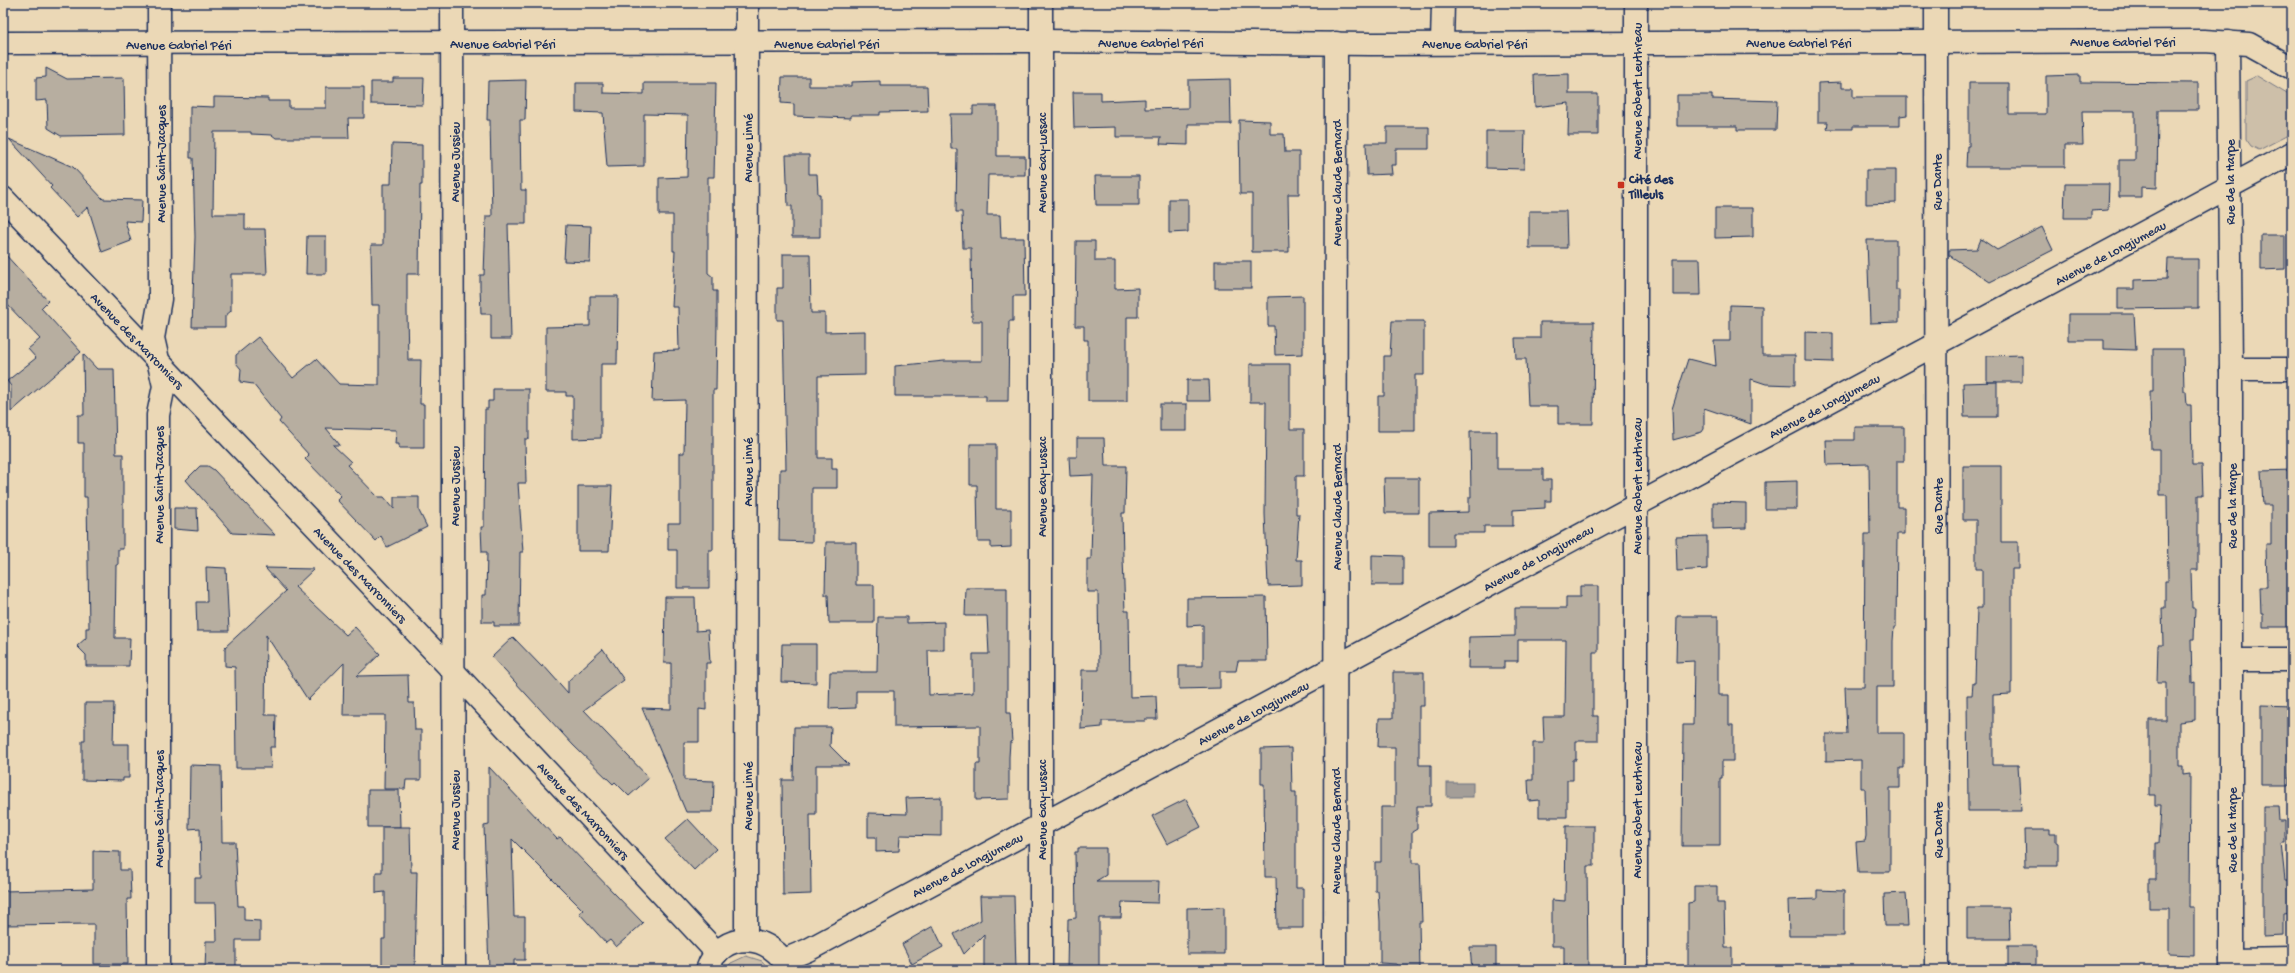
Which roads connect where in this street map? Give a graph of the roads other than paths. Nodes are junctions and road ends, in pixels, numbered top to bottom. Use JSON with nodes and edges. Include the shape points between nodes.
{"nodes":[{"id":1,"x":159,"y":3,"type":"edge"},
{"id":2,"x":452,"y":3,"type":"edge"},
{"id":3,"x":747,"y":3,"type":"edge"},
{"id":4,"x":1041,"y":3,"type":"edge"},
{"id":5,"x":1442,"y":3,"type":"edge"},
{"id":6,"x":1636,"y":3,"type":"edge"},
{"id":7,"x":1936,"y":3,"type":"edge"},
{"id":8,"x":1041,"y":41,"type":"junction"},
{"id":9,"x":747,"y":42,"type":"junction"},
{"id":10,"x":1636,"y":42,"type":"junction"},
{"id":11,"x":1936,"y":42,"type":"junction"},
{"id":12,"x":2228,"y":42,"type":"junction"},
{"id":13,"x":3,"y":43,"type":"edge"},
{"id":14,"x":452,"y":43,"type":"junction"},
{"id":15,"x":1442,"y":43,"type":"junction"},
{"id":16,"x":159,"y":44,"type":"junction"},
{"id":17,"x":1336,"y":44,"type":"junction"},
{"id":18,"x":2292,"y":68,"type":"edge"},
{"id":19,"x":2292,"y":153,"type":"edge"},
{"id":20,"x":2229,"y":188,"type":"junction"},
{"id":21,"x":3,"y":198,"type":"edge"},
{"id":22,"x":1937,"y":345,"type":"junction"},
{"id":23,"x":158,"y":361,"type":"junction"},
{"id":24,"x":2231,"y":369,"type":"junction"},
{"id":25,"x":2292,"y":369,"type":"edge"},
{"id":26,"x":1636,"y":504,"type":"junction"},
{"id":27,"x":2231,"y":660,"type":"junction"},
{"id":28,"x":2292,"y":660,"type":"edge"},
{"id":29,"x":1336,"y":668,"type":"junction"},
{"id":30,"x":454,"y":672,"type":"junction"},
{"id":31,"x":1041,"y":824,"type":"junction"},
{"id":32,"x":746,"y":940,"type":"junction"},
{"id":33,"x":2292,"y":959,"type":"edge"},
{"id":34,"x":712,"y":961,"type":"edge"},
{"id":35,"x":786,"y":965,"type":"edge"},
{"id":36,"x":2231,"y":965,"type":"edge"},
{"id":37,"x":158,"y":970,"type":"edge"},
{"id":38,"x":454,"y":970,"type":"edge"},
{"id":39,"x":1042,"y":970,"type":"edge"},
{"id":40,"x":1335,"y":970,"type":"edge"},
{"id":41,"x":1636,"y":970,"type":"edge"},
{"id":42,"x":1937,"y":970,"type":"edge"}],
"edges":[{"from":1,"to":16,"type":"street","name":"Avenue Saint-Jacques"},
{"from":2,"to":14,"type":"street","name":"Avenue Jussieu"},
{"from":3,"to":9,"type":"street","name":"Avenue Linné"},
{"from":4,"to":8,"type":"street","name":"Avenue Gay-Lussac"},
{"from":5,"to":15,"type":"street"},
{"from":6,"to":10,"type":"street","name":"Avenue Robert Leuthreau"},
{"from":7,"to":11,"type":"street","name":"Rue Dante"},
{"from":8,"to":9,"type":"street","name":"Avenue Gabriel Péri"},
{"from":8,"to":17,"type":"street","name":"Avenue Gabriel Péri"},
{"from":8,"to":31,"type":"street","name":"Avenue Gay-Lussac"},
{"from":9,"to":14,"type":"street","name":"Avenue Gabriel Péri"},
{"from":9,"to":32,"type":"street","name":"Avenue Linné"},
{"from":10,"to":11,"type":"street","name":"Avenue Gabriel Péri"},
{"from":10,"to":15,"type":"street","name":"Avenue Gabriel Péri"},
{"from":10,"to":26,"type":"street","name":"Avenue Robert Leuthreau"},
{"from":11,"to":12,"type":"street","name":"Avenue Gabriel Péri"},
{"from":11,"to":22,"type":"street","name":"Rue Dante"},
{"from":12,"to":18,"type":"street","name":"Avenue Gabriel Péri","via":[[2249,44]]},
{"from":12,"to":20,"type":"street","name":"Rue de la Harpe"},
{"from":13,"to":16,"type":"street","name":"Avenue Gabriel Péri"},
{"from":14,"to":16,"type":"street","name":"Avenue Gabriel Péri"},
{"from":14,"to":30,"type":"street","name":"Avenue Jussieu"},
{"from":15,"to":17,"type":"street","name":"Avenue Gabriel Péri"},
{"from":16,"to":23,"type":"street","name":"Avenue Saint-Jacques","via":[[160,299],[153,338]]},
{"from":17,"to":29,"type":"street","name":"Avenue Claude Bernard"},
{"from":19,"to":20,"type":"street","name":"Avenue de Longjumeau"},
{"from":20,"to":22,"type":"street","name":"Avenue de Longjumeau"},
{"from":20,"to":24,"type":"street","name":"Rue de la Harpe"},
{"from":21,"to":23,"type":"street","name":"Avenue des Marronniers"},
{"from":22,"to":26,"type":"street","name":"Avenue de Longjumeau"},
{"from":22,"to":42,"type":"street","name":"Rue Dante"},
{"from":23,"to":30,"type":"street","name":"Avenue des Marronniers"},
{"from":23,"to":37,"type":"street","name":"Avenue Saint-Jacques","via":[[164,386],[158,415]]},
{"from":24,"to":25,"type":"street"},
{"from":24,"to":27,"type":"street","name":"Rue de la Harpe"},
{"from":26,"to":29,"type":"street","name":"Avenue de Longjumeau"},
{"from":26,"to":41,"type":"street","name":"Avenue Robert Leuthreau"},
{"from":27,"to":28,"type":"street"},
{"from":27,"to":36,"type":"street","name":"Rue de la Harpe"},
{"from":29,"to":31,"type":"street","name":"Avenue de Longjumeau"},
{"from":29,"to":40,"type":"street","name":"Avenue Claude Bernard"},
{"from":30,"to":34,"type":"street","name":"Avenue des Marronniers"},
{"from":30,"to":38,"type":"street","name":"Avenue Jussieu"},
{"from":31,"to":35,"type":"street","name":"Avenue de Longjumeau","via":[[808,950]]},
{"from":31,"to":39,"type":"street","name":"Avenue Gay-Lussac"},
{"from":32,"to":34,"type":"street","via":[[735,942]]},
{"from":32,"to":35,"type":"street","via":[[768,945]]},
{"from":33,"to":36,"type":"street"}]}
